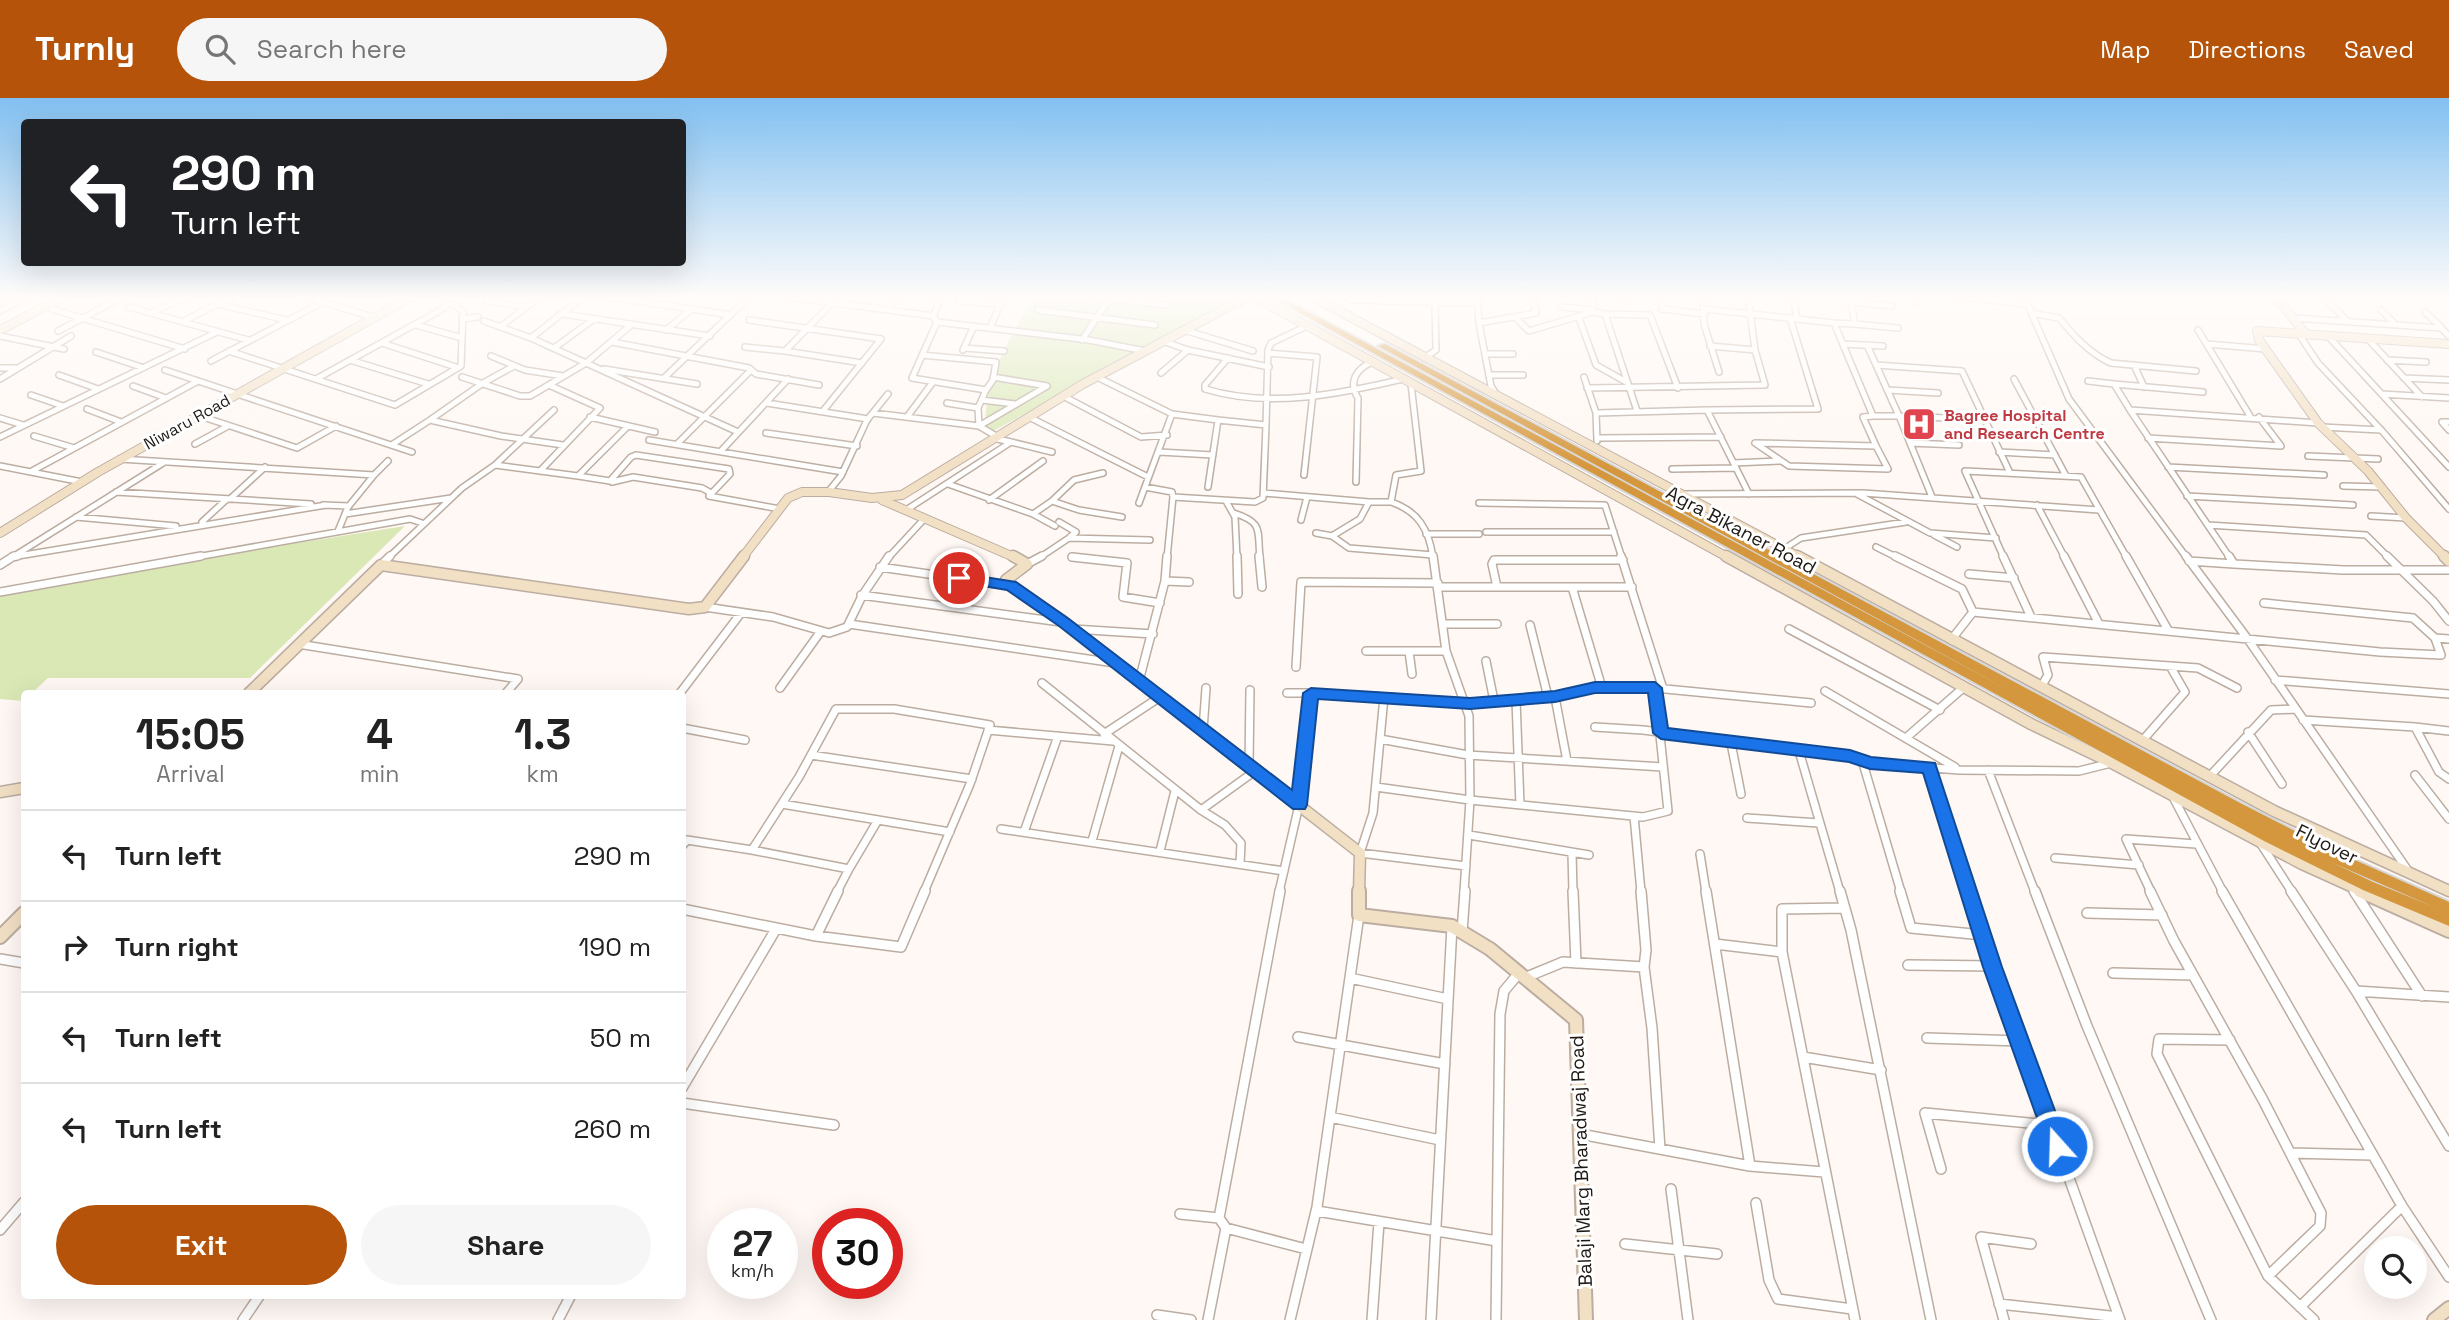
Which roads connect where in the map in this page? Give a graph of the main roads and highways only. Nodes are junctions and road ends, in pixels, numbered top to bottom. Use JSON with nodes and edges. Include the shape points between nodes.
{"nodes":[{"id":1,"x":1379,"y":353,"type":"edge"},
{"id":2,"x":1394,"y":353,"type":"edge"},
{"id":3,"x":2194,"y":791,"type":"junction"},
{"id":4,"x":2449,"y":908,"type":"edge"},
{"id":5,"x":2449,"y":920,"type":"edge"}],
"edges":[{"from":1,"to":3,"type":"highway","name":"Agra Bikaner Road"},
{"from":2,"to":3,"type":"highway"},
{"from":3,"to":4,"type":"highway","name":"Flyover"},
{"from":3,"to":5,"type":"highway","name":"Flyover","via":[[2368,886]]}]}
